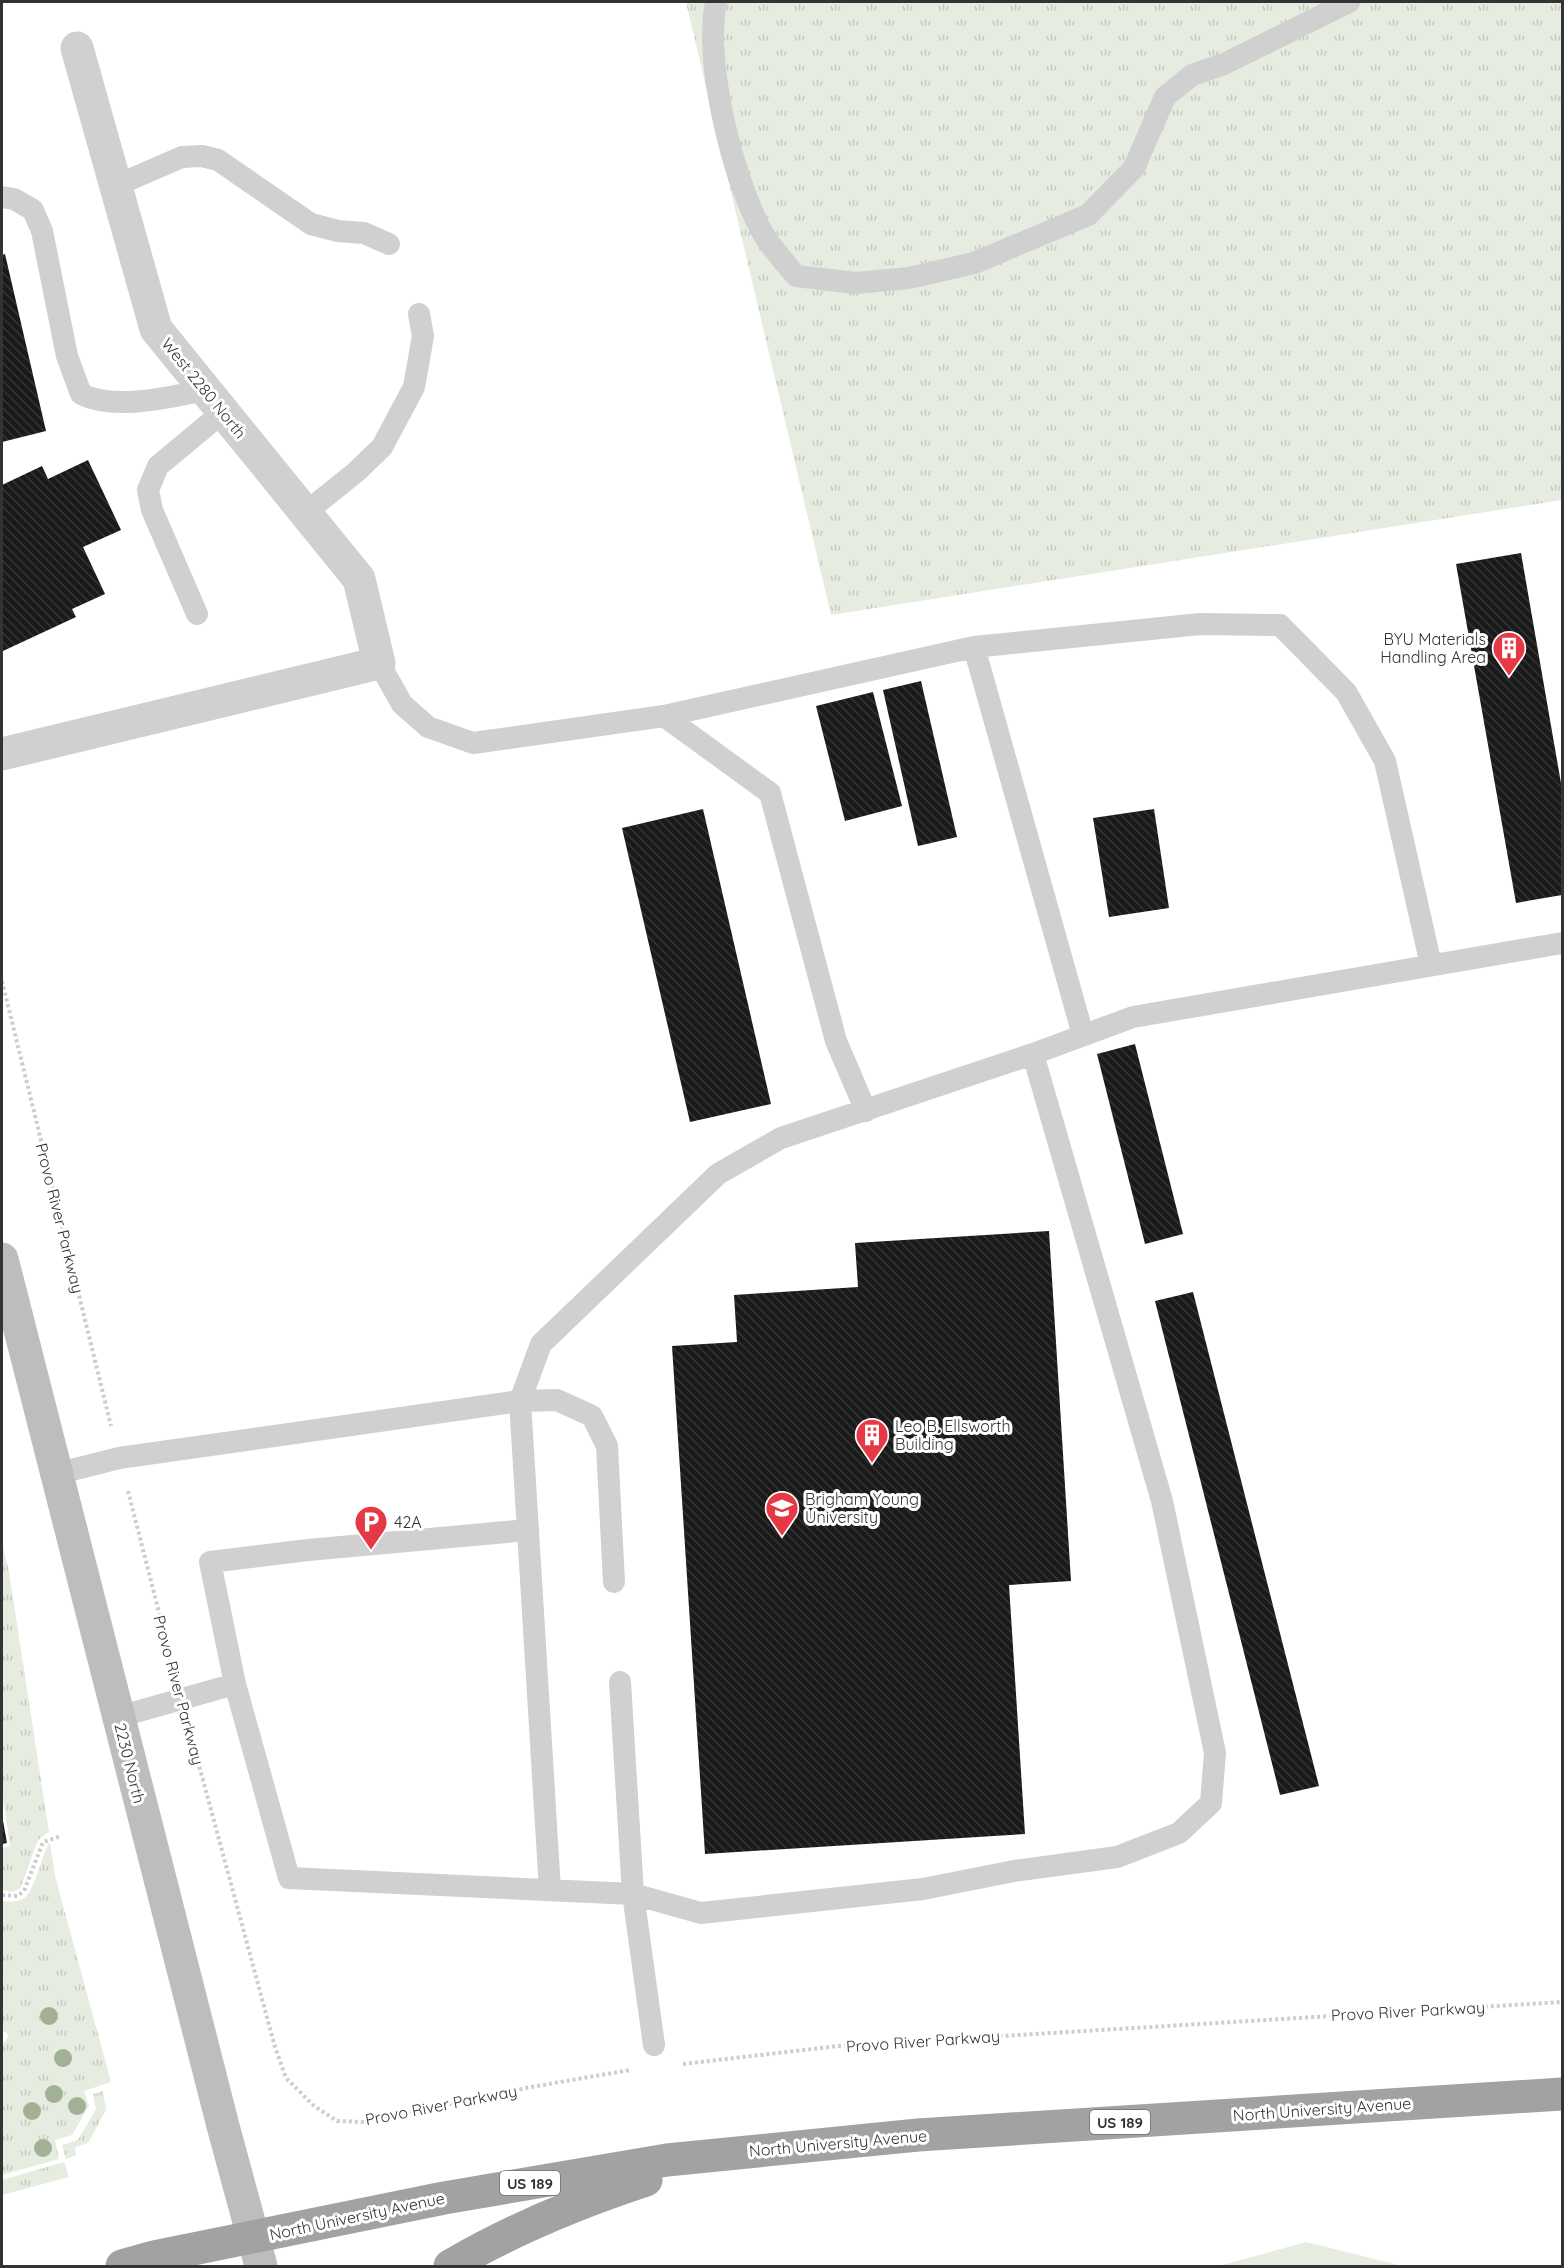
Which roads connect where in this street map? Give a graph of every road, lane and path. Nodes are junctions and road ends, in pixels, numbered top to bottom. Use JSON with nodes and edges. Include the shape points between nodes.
{"nodes":[{"id":1,"x":716,"y":2,"type":"edge"},
{"id":2,"x":1349,"y":2,"type":"edge"},
{"id":3,"x":77,"y":48,"type":"dead end"},
{"id":4,"x":115,"y":186,"type":"junction"},
{"id":5,"x":2,"y":197,"type":"edge"},
{"id":6,"x":389,"y":244,"type":"dead end"},
{"id":7,"x":419,"y":314,"type":"dead end"},
{"id":8,"x":214,"y":401,"type":"junction"},
{"id":9,"x":305,"y":513,"type":"junction"},
{"id":10,"x":197,"y":614,"type":"dead end"},
{"id":11,"x":974,"y":647,"type":"junction"},
{"id":12,"x":379,"y":663,"type":"junction"},
{"id":13,"x":664,"y":716,"type":"junction"},
{"id":14,"x":2,"y":754,"type":"edge"},
{"id":15,"x":1563,"y":943,"type":"edge"},
{"id":16,"x":1431,"y":965,"type":"junction"},
{"id":17,"x":2,"y":981,"type":"edge"},
{"id":18,"x":1083,"y":1035,"type":"junction"},
{"id":19,"x":1033,"y":1054,"type":"junction"},
{"id":20,"x":866,"y":1111,"type":"junction"},
{"id":21,"x":2,"y":1260,"type":"edge"},
{"id":22,"x":520,"y":1401,"type":"junction"},
{"id":23,"x":119,"y":1458,"type":"junction"},
{"id":24,"x":56,"y":1474,"type":"junction"},
{"id":25,"x":528,"y":1530,"type":"junction"},
{"id":26,"x":614,"y":1582,"type":"dead end"},
{"id":27,"x":620,"y":1682,"type":"dead end"},
{"id":28,"x":235,"y":1684,"type":"junction"},
{"id":29,"x":182,"y":1699,"type":"junction"},
{"id":30,"x":118,"y":1717,"type":"junction"},
{"id":31,"x":61,"y":1836,"type":"dead end"},
{"id":32,"x":550,"y":1890,"type":"junction"},
{"id":33,"x":633,"y":1894,"type":"junction"},
{"id":34,"x":2,"y":1895,"type":"edge"},
{"id":35,"x":1563,"y":2002,"type":"edge"},
{"id":36,"x":654,"y":2044,"type":"dead end"},
{"id":37,"x":676,"y":2065,"type":"dead end"},
{"id":38,"x":642,"y":2069,"type":"dead end"},
{"id":39,"x":1563,"y":2094,"type":"edge"},
{"id":40,"x":719,"y":2155,"type":"junction"},
{"id":41,"x":257,"y":2252,"type":"edge"},
{"id":42,"x":122,"y":2266,"type":"edge"},
{"id":43,"x":450,"y":2266,"type":"edge"}],
"edges":[{"from":1,"to":2,"type":"lane","via":[[712,22],[716,80],[732,150],[761,230],[796,276],[856,283],[909,279],[974,263],[1088,215],[1134,168],[1165,97],[1192,75],[1224,64]]},
{"from":3,"to":4,"type":"street","name":"West 2280 North"},
{"from":4,"to":6,"type":"lane","via":[[182,158],[202,156],[218,160],[311,224],[364,233]]},
{"from":4,"to":8,"type":"street","name":"West 2280 North","via":[[156,329]]},
{"from":5,"to":8,"type":"lane","via":[[33,210],[42,231],[67,356],[81,394],[96,401]]},
{"from":7,"to":9,"type":"lane","via":[[423,336],[414,387],[382,447]]},
{"from":8,"to":9,"type":"street","name":"West 2280 North"},
{"from":8,"to":10,"type":"lane","via":[[158,466],[148,490],[152,510]]},
{"from":9,"to":12,"type":"street","name":"West 2280 North","via":[[359,579]]},
{"from":11,"to":13,"type":"lane"},
{"from":11,"to":16,"type":"lane","via":[[1200,624],[1280,625],[1346,692],[1385,761]]},
{"from":11,"to":18,"type":"lane"},
{"from":12,"to":13,"type":"lane","via":[[402,704],[423,723],[473,742]]},
{"from":12,"to":14,"type":"street"},
{"from":13,"to":20,"type":"lane","via":[[771,793],[836,1041]]},
{"from":15,"to":16,"type":"lane"},
{"from":16,"to":18,"type":"lane","via":[[1133,1017]]},
{"from":17,"to":23,"type":"path","name":"Provo River Parkway"},
{"from":18,"to":19,"type":"lane"},
{"from":19,"to":20,"type":"lane"},
{"from":19,"to":33,"type":"lane","via":[[1162,1501],[1215,1753],[1211,1803],[1179,1833],[1117,1857],[923,1889],[701,1913]]},
{"from":20,"to":22,"type":"lane","via":[[781,1138],[718,1174],[541,1344]]},
{"from":21,"to":24,"type":"main road","name":"2230 North"},
{"from":22,"to":23,"type":"lane"},
{"from":22,"to":25,"type":"lane"},
{"from":22,"to":26,"type":"lane","via":[[557,1400],[592,1416],[607,1446]]},
{"from":23,"to":24,"type":"lane"},
{"from":23,"to":29,"type":"path","name":"Provo River Parkway"},
{"from":24,"to":30,"type":"main road","name":"2230 North"},
{"from":25,"to":28,"type":"lane","via":[[210,1562]]},
{"from":25,"to":32,"type":"lane"},
{"from":27,"to":33,"type":"lane"},
{"from":28,"to":29,"type":"lane"},
{"from":28,"to":32,"type":"lane","via":[[289,1878]]},
{"from":29,"to":30,"type":"lane"},
{"from":29,"to":38,"type":"path","name":"Provo River Parkway","via":[[275,2047],[286,2078],[313,2105],[337,2121],[362,2122]]},
{"from":30,"to":41,"type":"main road","name":"2230 North"},
{"from":31,"to":34,"type":"path","via":[[43,1842],[24,1891],[17,1896]]},
{"from":32,"to":33,"type":"lane"},
{"from":33,"to":36,"type":"lane"},
{"from":35,"to":37,"type":"path","name":"Provo River Parkway","via":[[837,2046]]},
{"from":39,"to":40,"type":"highway","name":"North University Avenue","number":"US 189","via":[[918,2135]]},
{"from":40,"to":41,"type":"highway","name":"North University Avenue","number":"US 189","via":[[667,2160],[444,2198]]},
{"from":40,"to":43,"type":"highway","via":[[605,2194],[501,2238]]},
{"from":41,"to":42,"type":"highway","name":"North University Avenue","number":"US 189","via":[[154,2257]]}]}
